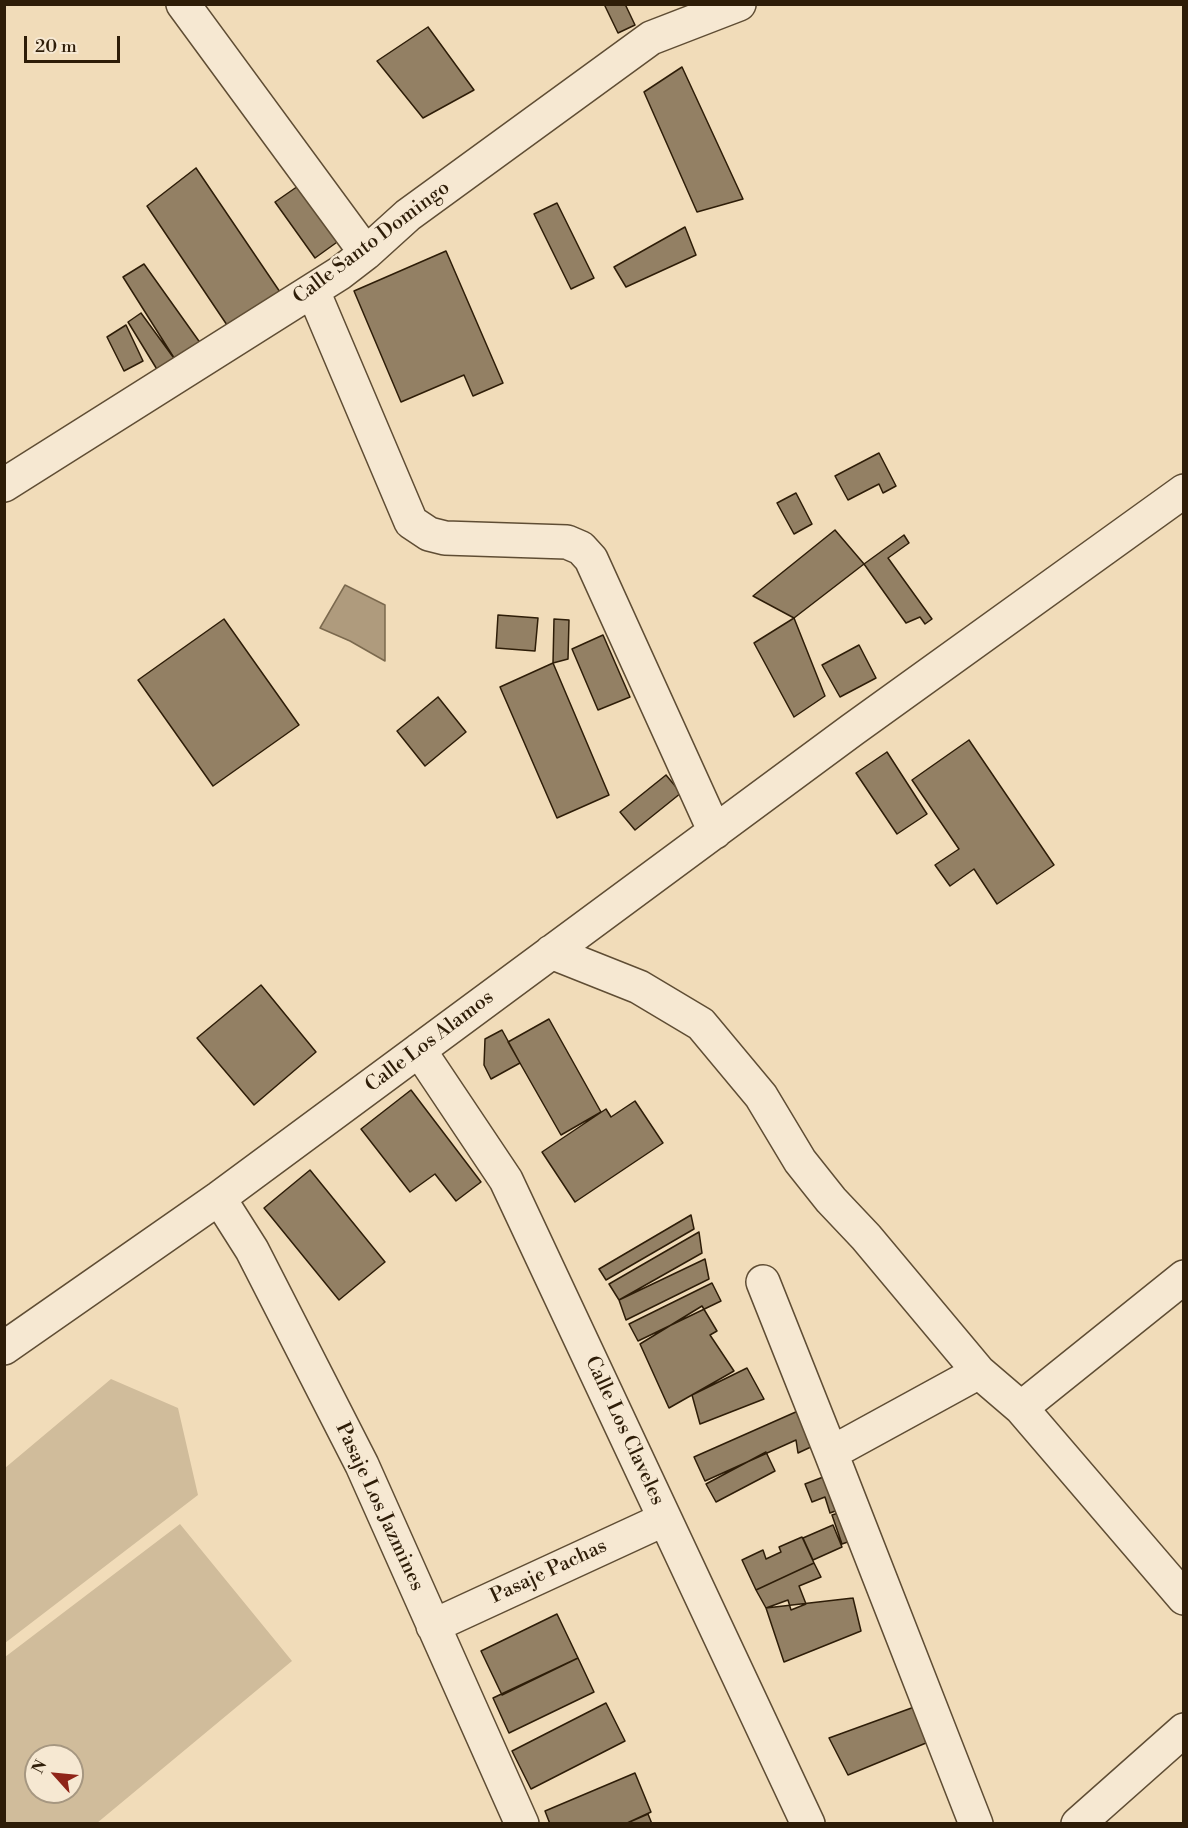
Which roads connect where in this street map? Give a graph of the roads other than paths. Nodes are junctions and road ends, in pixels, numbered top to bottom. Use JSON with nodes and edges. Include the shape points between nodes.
{"nodes":[{"id":1,"x":183,"y":4,"type":"edge"},
{"id":2,"x":739,"y":4,"type":"edge"},
{"id":3,"x":366,"y":253,"type":"junction"},
{"id":4,"x":313,"y":291,"type":"junction"},
{"id":5,"x":4,"y":485,"type":"edge"},
{"id":6,"x":1184,"y":491,"type":"edge"},
{"id":7,"x":715,"y":832,"type":"junction"},
{"id":8,"x":551,"y":952,"type":"junction"},
{"id":9,"x":419,"y":1050,"type":"junction"},
{"id":10,"x":219,"y":1198,"type":"junction"},
{"id":11,"x":1184,"y":1277,"type":"edge"},
{"id":12,"x":763,"y":1282,"type":"dead end"},
{"id":13,"x":4,"y":1348,"type":"edge"},
{"id":14,"x":979,"y":1372,"type":"junction"},
{"id":15,"x":1021,"y":1408,"type":"junction"},
{"id":16,"x":831,"y":1453,"type":"junction"},
{"id":17,"x":665,"y":1519,"type":"junction"},
{"id":18,"x":1184,"y":1598,"type":"edge"},
{"id":19,"x":434,"y":1626,"type":"junction"},
{"id":20,"x":1184,"y":1730,"type":"edge"},
{"id":21,"x":522,"y":1824,"type":"edge"},
{"id":22,"x":807,"y":1824,"type":"edge"},
{"id":23,"x":976,"y":1824,"type":"edge"},
{"id":24,"x":1078,"y":1824,"type":"edge"}],
"edges":[{"from":1,"to":3,"type":"street"},
{"from":2,"to":3,"type":"street","name":"Calle Santo Domingo","via":[[651,38],[408,215]]},
{"from":3,"to":4,"type":"street","name":"Calle Santo Domingo"},
{"from":4,"to":5,"type":"street","name":"Calle Santo Domingo"},
{"from":4,"to":7,"type":"street","via":[[411,522],[429,534],[445,538],[567,542],[581,548],[591,559]]},
{"from":6,"to":7,"type":"street","name":"Calle Los Alamos"},
{"from":7,"to":8,"type":"street","name":"Calle Los Alamos"},
{"from":8,"to":9,"type":"street","name":"Calle Los Alamos"},
{"from":8,"to":14,"type":"street","via":[[639,987],[701,1024],[760,1096],[800,1161],[831,1200]]},
{"from":9,"to":10,"type":"street","name":"Calle Los Alamos"},
{"from":9,"to":17,"type":"street","name":"Calle Los Claveles","via":[[507,1180]]},
{"from":10,"to":13,"type":"street","name":"Calle Los Alamos"},
{"from":10,"to":19,"type":"street","name":"Pasaje Los Jazmines","via":[[252,1250],[362,1465]]},
{"from":11,"to":15,"type":"street"},
{"from":12,"to":16,"type":"street"},
{"from":14,"to":15,"type":"street"},
{"from":14,"to":16,"type":"street"},
{"from":15,"to":18,"type":"street"},
{"from":16,"to":23,"type":"street"},
{"from":17,"to":19,"type":"street","name":"Pasaje Pachas"},
{"from":17,"to":22,"type":"street","name":"Calle Los Claveles"},
{"from":19,"to":21,"type":"street","name":"Pasaje Los Jazmines"},
{"from":20,"to":24,"type":"street"}]}
